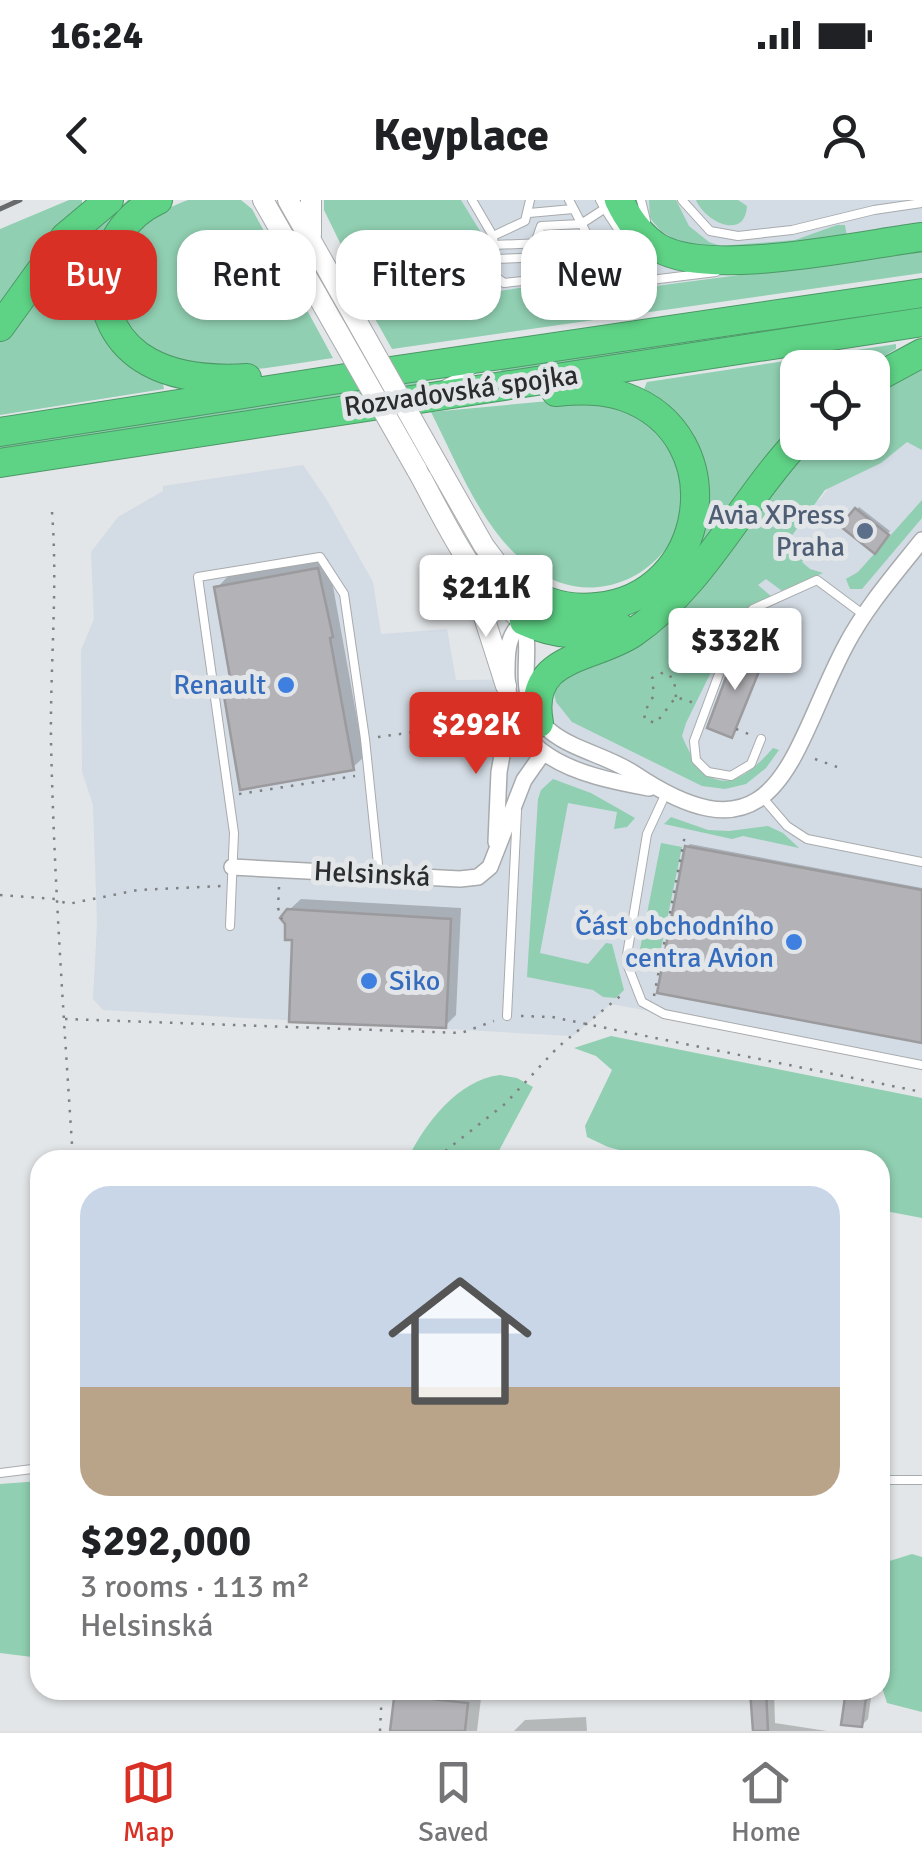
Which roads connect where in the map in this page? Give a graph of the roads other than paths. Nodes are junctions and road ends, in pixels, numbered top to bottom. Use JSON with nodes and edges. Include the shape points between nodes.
{"nodes":[{"id":1,"x":108,"y":200,"type":"edge"},
{"id":2,"x":158,"y":200,"type":"edge"},
{"id":3,"x":263,"y":200,"type":"edge"},
{"id":4,"x":288,"y":200,"type":"edge"},
{"id":5,"x":310,"y":200,"type":"edge"},
{"id":6,"x":472,"y":200,"type":"edge"},
{"id":7,"x":530,"y":200,"type":"edge"},
{"id":8,"x":641,"y":200,"type":"edge"},
{"id":9,"x":682,"y":200,"type":"edge"},
{"id":10,"x":690,"y":200,"type":"edge"},
{"id":11,"x":608,"y":203,"type":"edge"},
{"id":12,"x":571,"y":204,"type":"edge"},
{"id":13,"x":922,"y":204,"type":"edge"},
{"id":14,"x":530,"y":213,"type":"junction"},
{"id":15,"x":697,"y":220,"type":"junction"},
{"id":16,"x":582,"y":224,"type":"junction"},
{"id":17,"x":305,"y":230,"type":"edge"},
{"id":18,"x":311,"y":230,"type":"edge"},
{"id":19,"x":487,"y":230,"type":"edge"},
{"id":20,"x":540,"y":230,"type":"edge"},
{"id":21,"x":585,"y":230,"type":"edge"},
{"id":22,"x":622,"y":230,"type":"edge"},
{"id":23,"x":501,"y":236,"type":"edge"},
{"id":24,"x":922,"y":238,"type":"edge"},
{"id":25,"x":316,"y":249,"type":"edge"},
{"id":26,"x":778,"y":256,"type":"junction"},
{"id":27,"x":718,"y":262,"type":"junction"},
{"id":28,"x":657,"y":279,"type":"edge"},
{"id":29,"x":922,"y":293,"type":"edge"},
{"id":30,"x":922,"y":322,"type":"edge"},
{"id":31,"x":0,"y":326,"type":"edge"},
{"id":32,"x":922,"y":352,"type":"edge"},
{"id":33,"x":501,"y":354,"type":"junction"},
{"id":34,"x":415,"y":367,"type":"junction"},
{"id":35,"x":890,"y":370,"type":"edge"},
{"id":36,"x":384,"y":372,"type":"junction"},
{"id":37,"x":462,"y":375,"type":"junction"},
{"id":38,"x":508,"y":384,"type":"junction"},
{"id":39,"x":423,"y":396,"type":"junction"},
{"id":40,"x":390,"y":401,"type":"junction"},
{"id":41,"x":0,"y":432,"type":"edge"},
{"id":42,"x":783,"y":460,"type":"edge"},
{"id":43,"x":0,"y":462,"type":"edge"},
{"id":44,"x":922,"y":540,"type":"edge"},
{"id":45,"x":460,"y":548,"type":"junction"},
{"id":46,"x":506,"y":575,"type":"junction"},
{"id":47,"x":560,"y":606,"type":"junction"},
{"id":48,"x":653,"y":615,"type":"junction"},
{"id":49,"x":864,"y":615,"type":"junction"},
{"id":50,"x":524,"y":620,"type":"junction"},
{"id":51,"x":508,"y":696,"type":"junction"},
{"id":52,"x":540,"y":723,"type":"junction"},
{"id":53,"x":759,"y":738,"type":"road end"},
{"id":54,"x":543,"y":753,"type":"junction"},
{"id":55,"x":662,"y":792,"type":"junction"},
{"id":56,"x":762,"y":798,"type":"junction"},
{"id":57,"x":517,"y":805,"type":"junction"},
{"id":58,"x":495,"y":851,"type":"junction"},
{"id":59,"x":922,"y":862,"type":"edge"},
{"id":60,"x":232,"y":867,"type":"junction"},
{"id":61,"x":379,"y":874,"type":"junction"},
{"id":62,"x":230,"y":926,"type":"dead end"},
{"id":63,"x":507,"y":1016,"type":"road end"},
{"id":64,"x":922,"y":1065,"type":"edge"},
{"id":65,"x":30,"y":1469,"type":"edge"},
{"id":66,"x":0,"y":1472,"type":"edge"},
{"id":67,"x":890,"y":1480,"type":"edge"},
{"id":68,"x":922,"y":1480,"type":"edge"}],
"edges":[{"from":1,"to":31,"type":"highway","via":[[64,236]]},
{"from":2,"to":36,"type":"highway","via":[[122,226],[104,267],[110,316],[138,354],[168,370],[217,379]]},
{"from":3,"to":45,"type":"main road","bridge":true},
{"from":4,"to":17,"type":"main road"},
{"from":5,"to":18,"type":"main road"},
{"from":6,"to":19,"type":"lane"},
{"from":7,"to":14,"type":"lane"},
{"from":8,"to":27,"type":"lane","via":[[644,220],[664,240]]},
{"from":9,"to":15,"type":"lane"},
{"from":10,"to":15,"type":"lane"},
{"from":11,"to":16,"type":"lane"},
{"from":11,"to":22,"type":"lane"},
{"from":11,"to":27,"type":"highway","via":[[657,247]]},
{"from":12,"to":14,"type":"lane"},
{"from":12,"to":16,"type":"lane"},
{"from":13,"to":15,"type":"lane","via":[[728,236]]},
{"from":14,"to":23,"type":"lane"},
{"from":16,"to":20,"type":"lane"},
{"from":16,"to":21,"type":"lane"},
{"from":24,"to":26,"type":"highway"},
{"from":25,"to":46,"type":"main road","bridge":true},
{"from":26,"to":27,"type":"highway"},
{"from":26,"to":28,"type":"lane","via":[[744,269]]},
{"from":29,"to":33,"type":"highway","name":"Rozvadovská spojka"},
{"from":30,"to":38,"type":"highway","name":"Rozvadovská spojka"},
{"from":32,"to":35,"type":"highway"},
{"from":33,"to":34,"type":"highway","name":"Rozvadovská spojka"},
{"from":33,"to":37,"type":"lane"},
{"from":34,"to":36,"type":"highway","name":"Rozvadovská spojka"},
{"from":34,"to":37,"type":"lane"},
{"from":36,"to":41,"type":"highway","name":"Rozvadovská spojka"},
{"from":37,"to":38,"type":"lane"},
{"from":37,"to":39,"type":"lane"},
{"from":38,"to":39,"type":"highway","name":"Rozvadovská spojka"},
{"from":39,"to":40,"type":"highway","name":"Rozvadovská spojka"},
{"from":40,"to":43,"type":"highway","name":"Rozvadovská spojka"},
{"from":40,"to":47,"type":"highway","via":[[598,391],[638,403],[674,432],[696,491],[692,525],[676,560],[629,600],[596,608]]},
{"from":42,"to":48,"type":"highway","via":[[701,568]]},
{"from":44,"to":49,"type":"street"},
{"from":45,"to":50,"type":"main road"},
{"from":45,"to":51,"type":"main road"},
{"from":46,"to":47,"type":"highway"},
{"from":46,"to":50,"type":"main road"},
{"from":47,"to":50,"type":"highway"},
{"from":48,"to":50,"type":"highway","via":[[582,634]]},
{"from":48,"to":52,"type":"highway","via":[[621,639],[554,668],[540,695]]},
{"from":49,"to":53,"type":"lane","via":[[818,580],[738,623],[694,755],[708,772],[731,776],[750,764]]},
{"from":49,"to":56,"type":"street","via":[[796,753]]},
{"from":50,"to":51,"type":"street","via":[[509,643]]},
{"from":50,"to":52,"type":"street","via":[[528,694]]},
{"from":51,"to":54,"type":"street","via":[[518,728]]},
{"from":51,"to":58,"type":"street"},
{"from":52,"to":55,"type":"street","via":[[556,738],[622,765]]},
{"from":54,"to":55,"type":"street"},
{"from":54,"to":57,"type":"street","name":"Helsinská"},
{"from":55,"to":56,"type":"street","via":[[714,810]]},
{"from":55,"to":64,"type":"lane","via":[[647,834],[626,960],[642,1002],[664,1014]]},
{"from":56,"to":59,"type":"lane","via":[[800,836]]},
{"from":57,"to":58,"type":"street","name":"Helsinská"},
{"from":57,"to":63,"type":"lane"},
{"from":58,"to":61,"type":"street","name":"Helsinská","via":[[490,867],[470,879]]},
{"from":60,"to":61,"type":"street","name":"Helsinská"},
{"from":60,"to":61,"type":"lane","via":[[234,833],[198,577],[320,557],[344,594]]},
{"from":60,"to":62,"type":"lane"},
{"from":65,"to":66,"type":"lane"},
{"from":67,"to":68,"type":"lane"}]}
